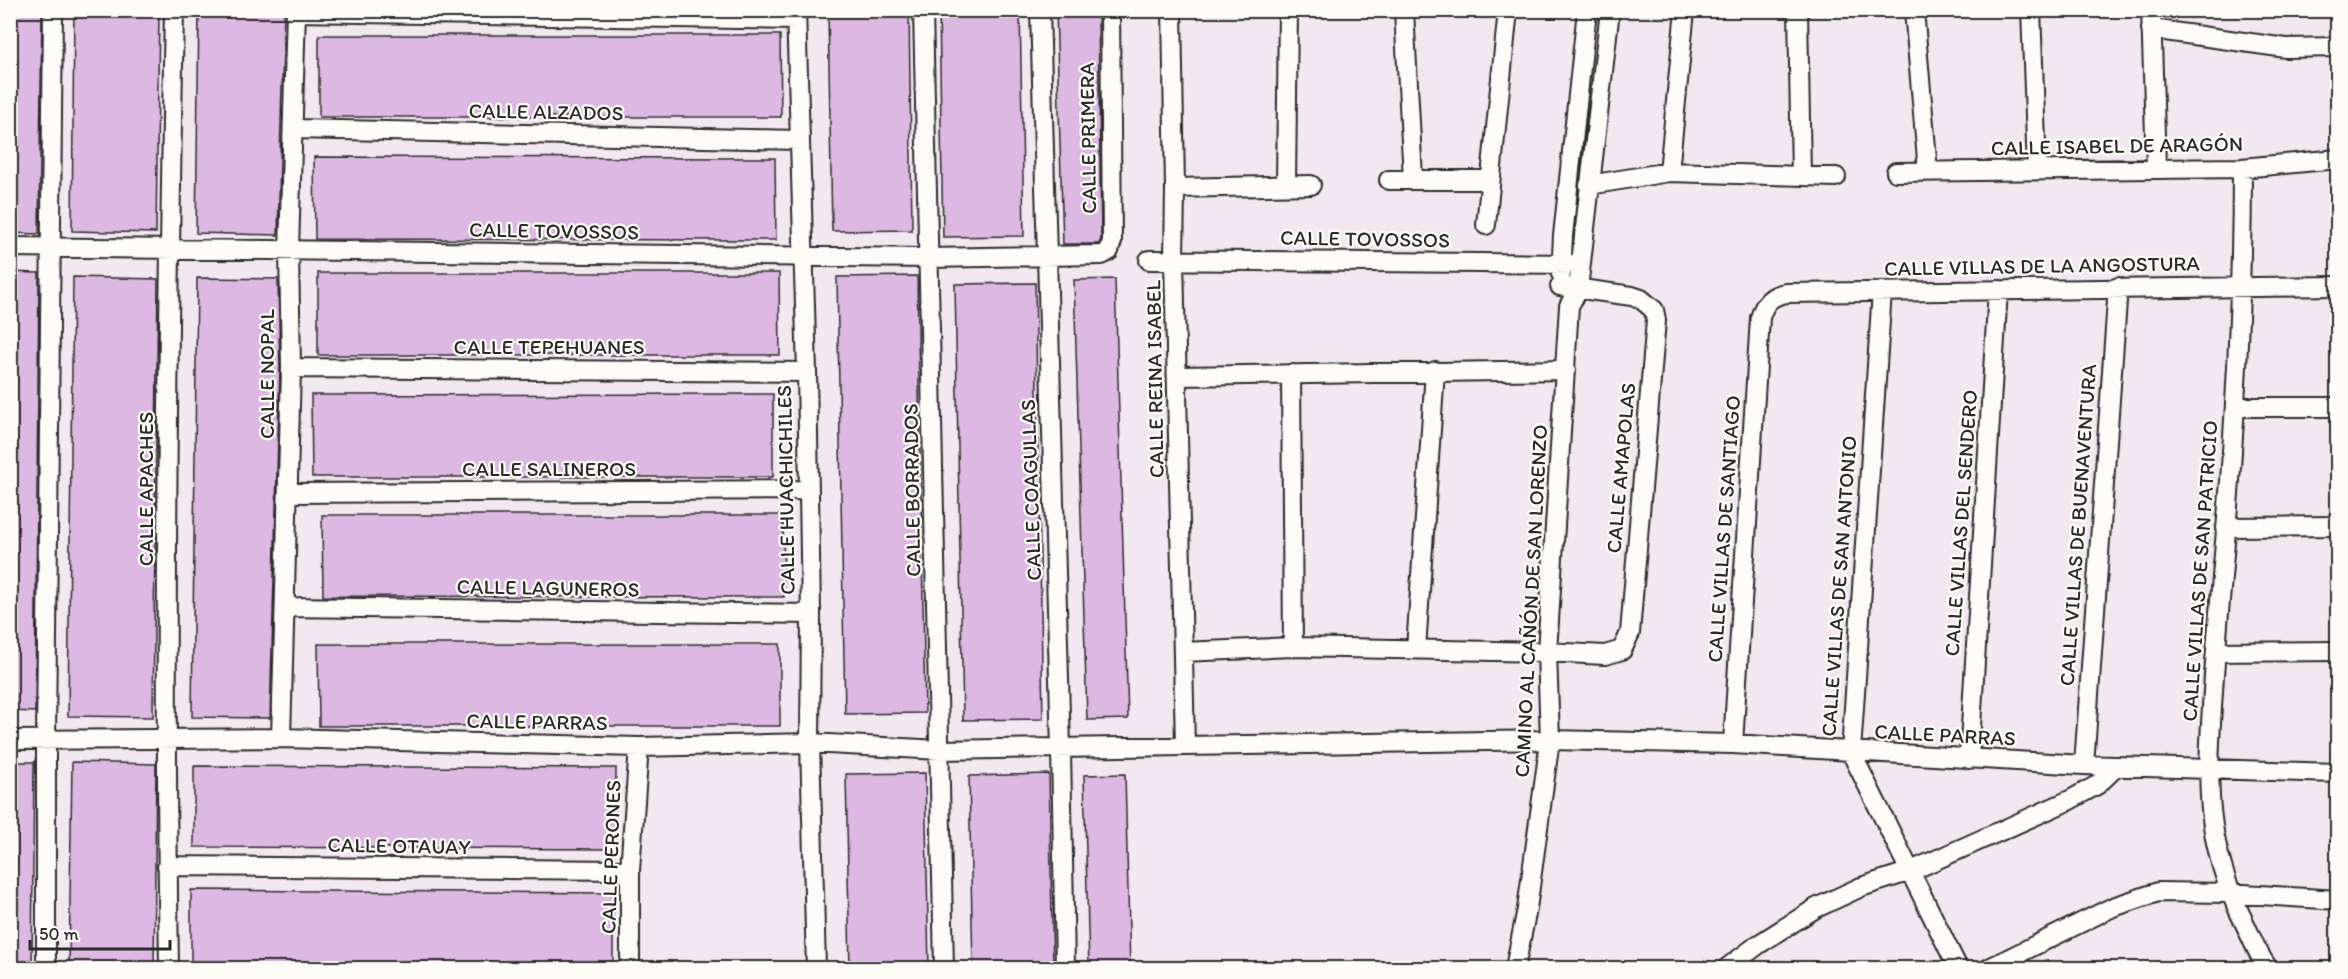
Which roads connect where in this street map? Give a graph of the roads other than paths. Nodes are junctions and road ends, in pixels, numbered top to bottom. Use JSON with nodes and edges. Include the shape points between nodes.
{"nodes":[{"id":1,"x":53,"y":10,"type":"edge"},
{"id":2,"x":174,"y":10,"type":"edge"},
{"id":3,"x":924,"y":10,"type":"edge"},
{"id":4,"x":1040,"y":10,"type":"edge"},
{"id":5,"x":1110,"y":10,"type":"edge"},
{"id":6,"x":1172,"y":10,"type":"edge"},
{"id":7,"x":1288,"y":10,"type":"edge"},
{"id":8,"x":1404,"y":10,"type":"edge"},
{"id":9,"x":1508,"y":10,"type":"edge"},
{"id":10,"x":1587,"y":10,"type":"edge"},
{"id":11,"x":1610,"y":10,"type":"edge"},
{"id":12,"x":1686,"y":10,"type":"edge"},
{"id":13,"x":1798,"y":10,"type":"edge"},
{"id":14,"x":1914,"y":10,"type":"edge"},
{"id":15,"x":2031,"y":10,"type":"edge"},
{"id":16,"x":2151,"y":10,"type":"edge"},
{"id":17,"x":296,"y":11,"type":"edge"},
{"id":18,"x":796,"y":15,"type":"edge"},
{"id":19,"x":2151,"y":29,"type":"junction"},
{"id":20,"x":2337,"y":47,"type":"edge"},
{"id":21,"x":293,"y":129,"type":"junction"},
{"id":22,"x":799,"y":140,"type":"junction"},
{"id":23,"x":2337,"y":159,"type":"edge"},
{"id":24,"x":2156,"y":167,"type":"junction"},
{"id":25,"x":2242,"y":168,"type":"junction"},
{"id":26,"x":2037,"y":169,"type":"junction"},
{"id":27,"x":1928,"y":171,"type":"junction"},
{"id":28,"x":1669,"y":172,"type":"junction"},
{"id":29,"x":1896,"y":172,"type":"dead end"},
{"id":30,"x":1801,"y":176,"type":"junction"},
{"id":31,"x":1836,"y":177,"type":"dead end"},
{"id":32,"x":1413,"y":179,"type":"junction"},
{"id":33,"x":1389,"y":180,"type":"dead end"},
{"id":34,"x":1489,"y":180,"type":"junction"},
{"id":35,"x":1286,"y":184,"type":"junction"},
{"id":36,"x":1311,"y":185,"type":"dead end"},
{"id":37,"x":1589,"y":185,"type":"junction"},
{"id":38,"x":1176,"y":188,"type":"junction"},
{"id":39,"x":1486,"y":225,"type":"dead end"},
{"id":40,"x":10,"y":247,"type":"edge"},
{"id":41,"x":52,"y":249,"type":"junction"},
{"id":42,"x":170,"y":250,"type":"junction"},
{"id":43,"x":290,"y":250,"type":"junction"},
{"id":44,"x":1097,"y":255,"type":"joint"},
{"id":45,"x":802,"y":256,"type":"junction"},
{"id":46,"x":1046,"y":257,"type":"junction"},
{"id":47,"x":929,"y":258,"type":"junction"},
{"id":48,"x":1174,"y":259,"type":"junction"},
{"id":49,"x":1149,"y":260,"type":"dead end"},
{"id":50,"x":1570,"y":263,"type":"junction"},
{"id":51,"x":2242,"y":286,"type":"junction"},
{"id":52,"x":2337,"y":286,"type":"edge"},
{"id":53,"x":2118,"y":287,"type":"junction"},
{"id":54,"x":1569,"y":288,"type":"junction"},
{"id":55,"x":1998,"y":290,"type":"junction"},
{"id":56,"x":1882,"y":291,"type":"junction"},
{"id":57,"x":1760,"y":318,"type":"joint"},
{"id":58,"x":291,"y":368,"type":"junction"},
{"id":59,"x":1566,"y":370,"type":"junction"},
{"id":60,"x":1435,"y":371,"type":"junction"},
{"id":61,"x":807,"y":372,"type":"junction"},
{"id":62,"x":1291,"y":374,"type":"junction"},
{"id":63,"x":1178,"y":376,"type":"junction"},
{"id":64,"x":2235,"y":407,"type":"junction"},
{"id":65,"x":2337,"y":407,"type":"edge"},
{"id":66,"x":809,"y":490,"type":"junction"},
{"id":67,"x":288,"y":493,"type":"junction"},
{"id":68,"x":2337,"y":526,"type":"edge"},
{"id":69,"x":2226,"y":527,"type":"junction"},
{"id":70,"x":285,"y":607,"type":"junction"},
{"id":71,"x":811,"y":614,"type":"junction"},
{"id":72,"x":1293,"y":647,"type":"junction"},
{"id":73,"x":1416,"y":649,"type":"junction"},
{"id":74,"x":2337,"y":651,"type":"edge"},
{"id":75,"x":1183,"y":652,"type":"junction"},
{"id":76,"x":1547,"y":652,"type":"junction"},
{"id":77,"x":2216,"y":652,"type":"junction"},
{"id":78,"x":281,"y":738,"type":"junction"},
{"id":79,"x":10,"y":740,"type":"edge"},
{"id":80,"x":46,"y":740,"type":"junction"},
{"id":81,"x":166,"y":740,"type":"junction"},
{"id":82,"x":1550,"y":740,"type":"junction"},
{"id":83,"x":810,"y":743,"type":"junction"},
{"id":84,"x":1733,"y":744,"type":"junction"},
{"id":85,"x":639,"y":747,"type":"junction"},
{"id":86,"x":1185,"y":747,"type":"junction"},
{"id":87,"x":1061,"y":749,"type":"junction"},
{"id":88,"x":940,"y":750,"type":"junction"},
{"id":89,"x":1851,"y":752,"type":"junction"},
{"id":90,"x":1969,"y":759,"type":"junction"},
{"id":91,"x":2084,"y":765,"type":"junction"},
{"id":92,"x":2117,"y":765,"type":"junction"},
{"id":93,"x":2208,"y":769,"type":"junction"},
{"id":94,"x":2337,"y":773,"type":"edge"},
{"id":95,"x":167,"y":866,"type":"junction"},
{"id":96,"x":630,"y":870,"type":"junction"},
{"id":97,"x":1911,"y":871,"type":"junction"},
{"id":98,"x":2229,"y":893,"type":"junction"},
{"id":99,"x":2337,"y":900,"type":"edge"},
{"id":100,"x":2267,"y":968,"type":"edge"},
{"id":101,"x":46,"y":969,"type":"edge"},
{"id":102,"x":169,"y":969,"type":"edge"},
{"id":103,"x":630,"y":969,"type":"edge"},
{"id":104,"x":816,"y":969,"type":"edge"},
{"id":105,"x":944,"y":969,"type":"edge"},
{"id":106,"x":1065,"y":969,"type":"edge"},
{"id":107,"x":1515,"y":969,"type":"edge"},
{"id":108,"x":1727,"y":969,"type":"edge"},
{"id":109,"x":1958,"y":969,"type":"edge"},
{"id":110,"x":1989,"y":969,"type":"edge"}],
"edges":[{"from":1,"to":41,"type":"street"},
{"from":2,"to":42,"type":"street","name":"CALLE APACHES"},
{"from":3,"to":47,"type":"street","name":"CALLE BORRADOS"},
{"from":4,"to":46,"type":"street","name":"CALLE COAGULLAS"},
{"from":5,"to":44,"type":"street","name":"CALLE PRIMERA","via":[[1112,241],[1109,251]]},
{"from":6,"to":38,"type":"street","name":"CALLE REINA ISABEL"},
{"from":7,"to":35,"type":"street"},
{"from":8,"to":32,"type":"street"},
{"from":9,"to":34,"type":"street"},
{"from":10,"to":50,"type":"street","name":"CAMINO AL CAÑÓN DE SAN LORENZO","via":[[1563,236]]},
{"from":11,"to":37,"type":"street","name":"CAMINO AL CAÑÓN DE SAN LORENZO"},
{"from":12,"to":28,"type":"street"},
{"from":13,"to":30,"type":"street"},
{"from":14,"to":27,"type":"street"},
{"from":15,"to":26,"type":"street"},
{"from":16,"to":19,"type":"street"},
{"from":17,"to":18,"type":"street"},
{"from":17,"to":21,"type":"street","name":"CALLE NOPAL"},
{"from":18,"to":22,"type":"street","name":"CALLE HUACHICHILES"},
{"from":19,"to":20,"type":"street","via":[[2286,48]]},
{"from":19,"to":24,"type":"street"},
{"from":21,"to":22,"type":"street","name":"CALLE ALZADOS"},
{"from":21,"to":43,"type":"street","name":"CALLE NOPAL"},
{"from":22,"to":45,"type":"street","name":"CALLE HUACHICHILES"},
{"from":23,"to":25,"type":"street","name":"CALLE ISABEL DE ARAGÓN"},
{"from":24,"to":25,"type":"street","name":"CALLE ISABEL DE ARAGÓN"},
{"from":24,"to":26,"type":"street","name":"CALLE ISABEL DE ARAGÓN"},
{"from":25,"to":51,"type":"street","name":"CALLE VILLAS DE SAN PATRICIO"},
{"from":26,"to":27,"type":"street","name":"CALLE ISABEL DE ARAGÓN"},
{"from":27,"to":29,"type":"street","name":"CALLE ISABEL DE ARAGÓN"},
{"from":28,"to":30,"type":"street"},
{"from":28,"to":37,"type":"street"},
{"from":30,"to":31,"type":"street"},
{"from":32,"to":33,"type":"street"},
{"from":32,"to":34,"type":"street"},
{"from":34,"to":39,"type":"street"},
{"from":35,"to":36,"type":"street"},
{"from":35,"to":38,"type":"street"},
{"from":37,"to":50,"type":"street","name":"CAMINO AL CAÑÓN DE SAN LORENZO"},
{"from":38,"to":48,"type":"street","name":"CALLE REINA ISABEL"},
{"from":40,"to":41,"type":"street","name":"CALLE TOVOSSOS"},
{"from":41,"to":42,"type":"street","name":"CALLE TOVOSSOS"},
{"from":41,"to":80,"type":"street"},
{"from":42,"to":43,"type":"street","name":"CALLE TOVOSSOS"},
{"from":42,"to":81,"type":"street","name":"CALLE APACHES"},
{"from":43,"to":45,"type":"street","name":"CALLE TOVOSSOS"},
{"from":43,"to":58,"type":"street","name":"CALLE NOPAL"},
{"from":44,"to":46,"type":"street","name":"CALLE TOVOSSOS"},
{"from":45,"to":47,"type":"street","name":"CALLE TOVOSSOS"},
{"from":45,"to":61,"type":"street","name":"CALLE HUACHICHILES"},
{"from":46,"to":47,"type":"street","name":"CALLE TOVOSSOS"},
{"from":46,"to":87,"type":"street","name":"CALLE COAGULLAS"},
{"from":47,"to":88,"type":"street","name":"CALLE BORRADOS"},
{"from":48,"to":49,"type":"street","name":"CALLE TOVOSSOS"},
{"from":48,"to":50,"type":"street","name":"CALLE TOVOSSOS"},
{"from":48,"to":63,"type":"street","name":"CALLE REINA ISABEL"},
{"from":50,"to":54,"type":"street","name":"CAMINO AL CAÑÓN DE SAN LORENZO"},
{"from":51,"to":52,"type":"street","name":"CALLE VILLAS DE LA ANGOSTURA"},
{"from":51,"to":53,"type":"street","name":"CALLE VILLAS DE LA ANGOSTURA"},
{"from":51,"to":64,"type":"street","name":"CALLE VILLAS DE SAN PATRICIO"},
{"from":53,"to":55,"type":"street","name":"CALLE VILLAS DE LA ANGOSTURA"},
{"from":53,"to":91,"type":"street","name":"CALLE VILLAS DE BUENAVENTURA"},
{"from":54,"to":59,"type":"street","name":"CAMINO AL CAÑÓN DE SAN LORENZO"},
{"from":54,"to":76,"type":"street","name":"CALLE AMAPOLAS","via":[[1641,299],[1654,310],[1656,320],[1630,633],[1622,650],[1605,656]]},
{"from":55,"to":56,"type":"street","name":"CALLE VILLAS DE LA ANGOSTURA"},
{"from":55,"to":90,"type":"street","name":"CALLE VILLAS DEL SENDERO"},
{"from":56,"to":57,"type":"street","name":"CALLE VILLAS DE LA ANGOSTURA","via":[[1779,294],[1769,299]]},
{"from":56,"to":89,"type":"street","name":"CALLE VILLAS DE SAN ANTONIO"},
{"from":57,"to":84,"type":"street","name":"CALLE VILLAS DE SANTIAGO"},
{"from":58,"to":61,"type":"street","name":"CALLE TEPEHUANES"},
{"from":58,"to":67,"type":"street","name":"CALLE NOPAL"},
{"from":59,"to":60,"type":"street"},
{"from":59,"to":76,"type":"street","name":"CAMINO AL CAÑÓN DE SAN LORENZO"},
{"from":60,"to":62,"type":"street"},
{"from":60,"to":73,"type":"street"},
{"from":61,"to":66,"type":"street","name":"CALLE HUACHICHILES"},
{"from":62,"to":63,"type":"street"},
{"from":62,"to":72,"type":"street"},
{"from":63,"to":75,"type":"street","name":"CALLE REINA ISABEL"},
{"from":64,"to":65,"type":"street"},
{"from":64,"to":69,"type":"street","name":"CALLE VILLAS DE SAN PATRICIO"},
{"from":66,"to":67,"type":"street","name":"CALLE SALINEROS"},
{"from":66,"to":71,"type":"street","name":"CALLE HUACHICHILES"},
{"from":67,"to":70,"type":"street","name":"CALLE NOPAL"},
{"from":68,"to":69,"type":"street"},
{"from":69,"to":77,"type":"street","name":"CALLE VILLAS DE SAN PATRICIO"},
{"from":70,"to":71,"type":"street","name":"CALLE LAGUNEROS"},
{"from":70,"to":78,"type":"street","name":"CALLE NOPAL"},
{"from":71,"to":83,"type":"street","name":"CALLE HUACHICHILES"},
{"from":72,"to":73,"type":"street"},
{"from":72,"to":75,"type":"street"},
{"from":73,"to":76,"type":"street"},
{"from":74,"to":77,"type":"street"},
{"from":75,"to":86,"type":"street","name":"CALLE REINA ISABEL"},
{"from":76,"to":82,"type":"street","name":"CAMINO AL CAÑÓN DE SAN LORENZO"},
{"from":77,"to":93,"type":"street","name":"CALLE VILLAS DE SAN PATRICIO"},
{"from":78,"to":81,"type":"street","name":"CALLE PARRAS"},
{"from":78,"to":85,"type":"street","name":"CALLE PARRAS"},
{"from":79,"to":80,"type":"street","name":"CALLE PARRAS"},
{"from":80,"to":81,"type":"street","name":"CALLE PARRAS"},
{"from":80,"to":101,"type":"street"},
{"from":81,"to":95,"type":"street","name":"CALLE APACHES"},
{"from":82,"to":84,"type":"street","name":"CALLE PARRAS"},
{"from":82,"to":86,"type":"street","name":"CALLE PARRAS"},
{"from":82,"to":107,"type":"street","name":"CAMINO AL CAÑÓN DE SAN LORENZO"},
{"from":83,"to":85,"type":"street","name":"CALLE PARRAS"},
{"from":83,"to":88,"type":"street","name":"CALLE PARRAS"},
{"from":83,"to":104,"type":"street","name":"CALLE HUACHICHILES"},
{"from":84,"to":89,"type":"street","name":"CALLE PARRAS"},
{"from":85,"to":96,"type":"street","name":"CALLE PERONES"},
{"from":86,"to":87,"type":"street","name":"CALLE PARRAS"},
{"from":87,"to":88,"type":"street","name":"CALLE PARRAS"},
{"from":87,"to":106,"type":"street","name":"CALLE COAGULLAS"},
{"from":88,"to":105,"type":"street","name":"CALLE BORRADOS"},
{"from":89,"to":90,"type":"street","name":"CALLE PARRAS"},
{"from":89,"to":97,"type":"street","name":"CALLE VILLAS DE SAN ANTONIO"},
{"from":90,"to":91,"type":"street","name":"CALLE PARRAS"},
{"from":91,"to":92,"type":"street","name":"CALLE PARRAS"},
{"from":92,"to":93,"type":"street","name":"CALLE PARRAS"},
{"from":92,"to":97,"type":"street","via":[[2097,785],[2070,800]]},
{"from":93,"to":94,"type":"street","name":"CALLE PARRAS"},
{"from":93,"to":98,"type":"street","name":"CALLE VILLAS DE SAN PATRICIO","via":[[2212,832]]},
{"from":95,"to":96,"type":"street","name":"CALLE OTAUAY"},
{"from":95,"to":102,"type":"street","name":"CALLE APACHES"},
{"from":96,"to":103,"type":"street","name":"CALLE PERONES"},
{"from":97,"to":108,"type":"street","via":[[1861,887],[1816,908]]},
{"from":97,"to":109,"type":"street","name":"CALLE VILLAS DE SAN ANTONIO"},
{"from":98,"to":99,"type":"street"},
{"from":98,"to":100,"type":"street","name":"CALLE VILLAS DE SAN PATRICIO"},
{"from":98,"to":110,"type":"street","via":[[2158,892],[2138,898]]}]}
